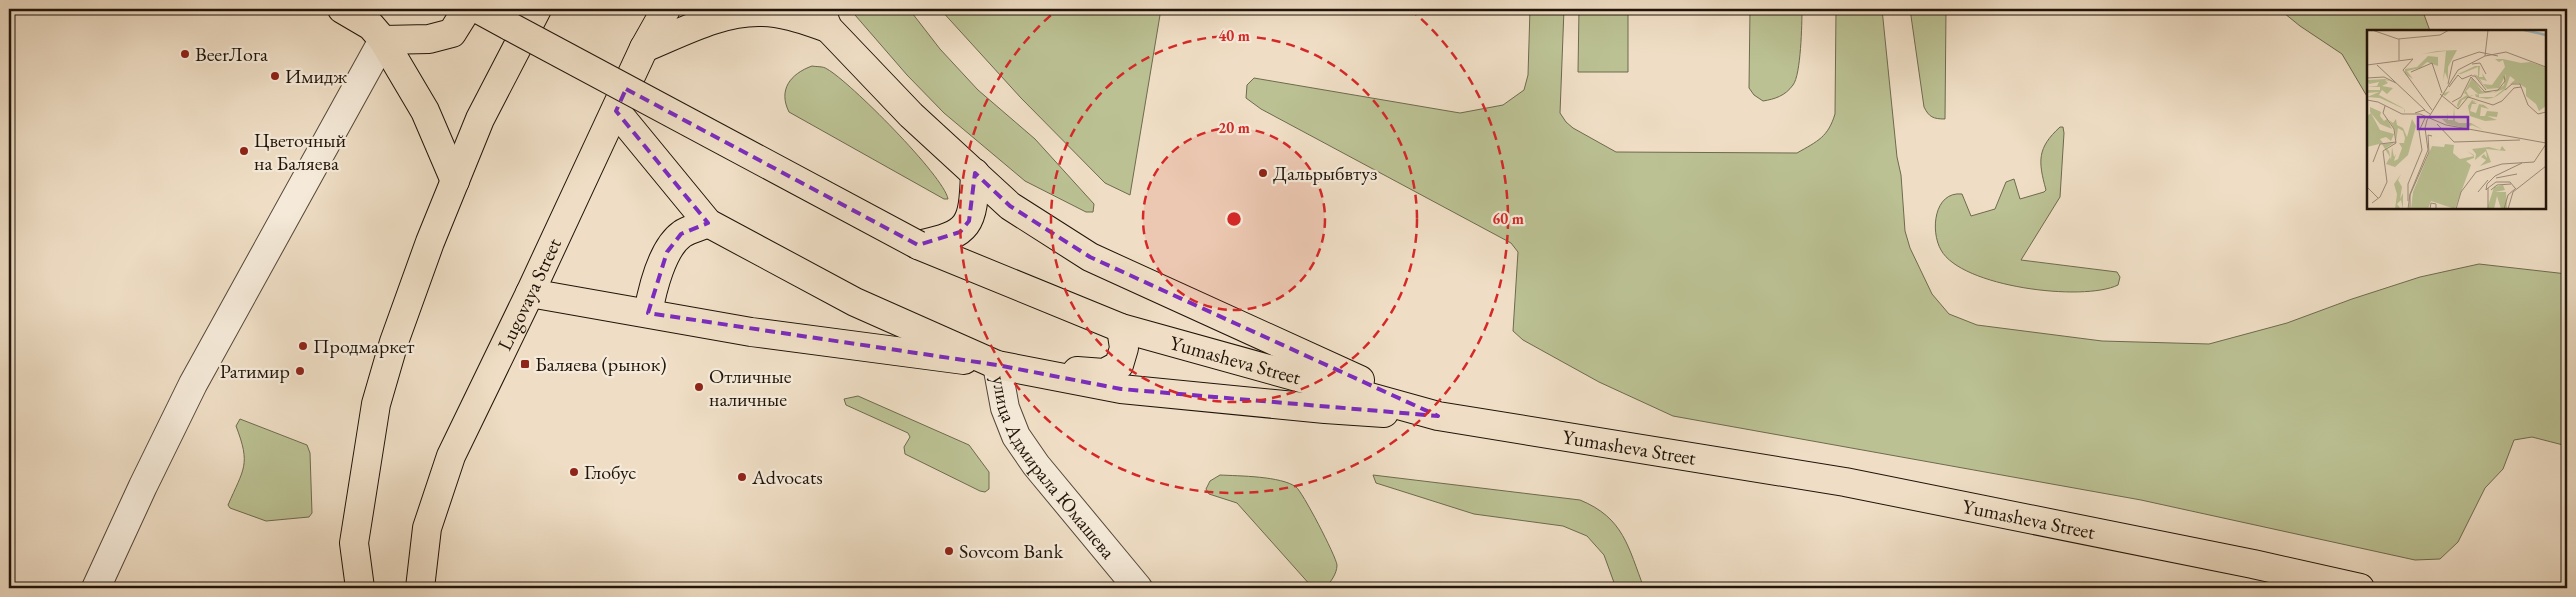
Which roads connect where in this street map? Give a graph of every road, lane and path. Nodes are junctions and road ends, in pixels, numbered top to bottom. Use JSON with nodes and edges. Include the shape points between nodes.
{"nodes":[{"id":1,"x":342,"y":9,"type":"edge"},
{"id":2,"x":466,"y":9,"type":"edge"},
{"id":3,"x":478,"y":9,"type":"edge"},
{"id":4,"x":537,"y":9,"type":"edge"},
{"id":5,"x":666,"y":9,"type":"edge"},
{"id":6,"x":824,"y":18,"type":"edge"},
{"id":7,"x":383,"y":40,"type":"junction"},
{"id":8,"x":644,"y":48,"type":"junction"},
{"id":9,"x":616,"y":112,"type":"junction"},
{"id":10,"x":975,"y":173,"type":"junction"},
{"id":11,"x":455,"y":181,"type":"junction"},
{"id":12,"x":708,"y":223,"type":"junction"},
{"id":13,"x":918,"y":245,"type":"junction"},
{"id":14,"x":530,"y":293,"type":"junction"},
{"id":15,"x":648,"y":313,"type":"junction"},
{"id":16,"x":1122,"y":328,"type":"junction"},
{"id":17,"x":997,"y":365,"type":"junction"},
{"id":18,"x":1438,"y":416,"type":"junction"},
{"id":19,"x":96,"y":588,"type":"edge"},
{"id":20,"x":360,"y":588,"type":"edge"},
{"id":21,"x":420,"y":588,"type":"edge"},
{"id":22,"x":1138,"y":588,"type":"edge"},
{"id":23,"x":2360,"y":588,"type":"edge"}],
"edges":[{"from":1,"to":7,"type":"main road","via":[[371,26]]},
{"from":2,"to":7,"type":"main road","via":[[452,33],[430,39]]},
{"from":3,"to":13,"type":"main road","name":"Yumasheva Street","bridge":true},
{"from":4,"to":11,"type":"main road","via":[[480,119]]},
{"from":5,"to":8,"type":"main road","name":"Lugovaya Street"},
{"from":6,"to":8,"type":"main road","via":[[740,13]]},
{"from":6,"to":10,"type":"main road","via":[[911,115]]},
{"from":7,"to":11,"type":"main road","via":[[425,112]]},
{"from":7,"to":19,"type":"street","via":[[196,379]]},
{"from":8,"to":9,"type":"main road","name":"Lugovaya Street"},
{"from":9,"to":12,"type":"main road"},
{"from":9,"to":14,"type":"main road","name":"Lugovaya Street"},
{"from":10,"to":13,"type":"main road","via":[[974,206],[969,221],[960,232]]},
{"from":10,"to":18,"type":"main road","via":[[1010,206],[1090,257]]},
{"from":11,"to":20,"type":"main road","via":[[394,342],[376,404],[354,544]]},
{"from":12,"to":15,"type":"main road","via":[[682,234],[667,252],[652,290]]},
{"from":12,"to":17,"type":"main road","via":[[855,302]]},
{"from":13,"to":16,"type":"main road","name":"Yumasheva Street"},
{"from":14,"to":15,"type":"main road"},
{"from":14,"to":21,"type":"main road","name":"Lugovaya Street","via":[[451,456],[427,528]]},
{"from":15,"to":17,"type":"main road","via":[[751,332]]},
{"from":16,"to":17,"type":"main road","via":[[1124,348],[1119,365],[1104,373]]},
{"from":16,"to":18,"type":"main road","name":"Yumasheva Street"},
{"from":17,"to":18,"type":"main road","via":[[1122,389],[1326,409]]},
{"from":17,"to":22,"type":"street","name":"улица Адмирала Юмашева","via":[[1005,408],[1016,436],[1036,465]]},
{"from":18,"to":23,"type":"main road","name":"Yumasheva Street","via":[[1854,484]]}]}
